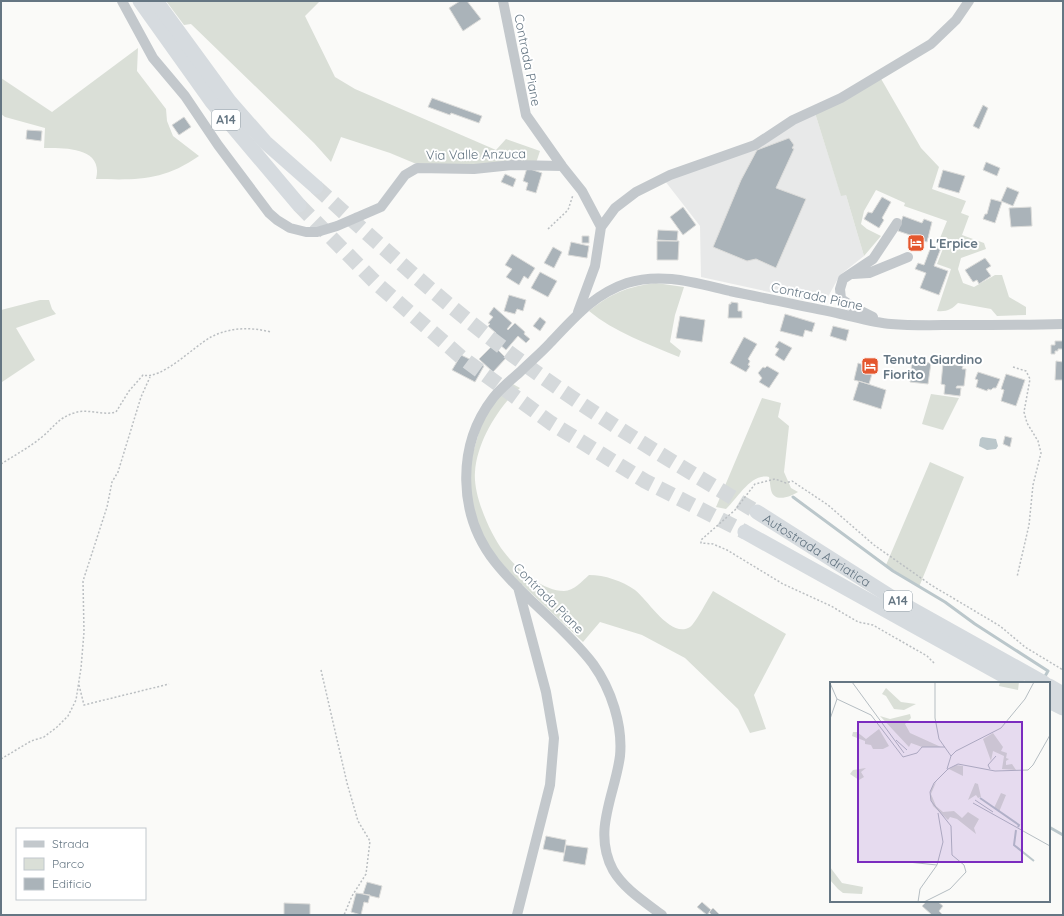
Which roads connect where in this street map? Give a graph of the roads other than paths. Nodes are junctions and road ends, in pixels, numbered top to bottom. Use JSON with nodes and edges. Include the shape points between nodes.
{"nodes":[{"id":1,"x":122,"y":1,"type":"edge"},
{"id":2,"x":140,"y":1,"type":"edge"},
{"id":3,"x":156,"y":1,"type":"edge"},
{"id":4,"x":503,"y":1,"type":"edge"},
{"id":5,"x":969,"y":1,"type":"edge"},
{"id":6,"x":167,"y":27,"type":"junction"},
{"id":7,"x":562,"y":166,"type":"junction"},
{"id":8,"x":316,"y":187,"type":"tunnel mouth"},
{"id":9,"x":299,"y":205,"type":"tunnel mouth"},
{"id":10,"x":897,"y":223,"type":"dead end"},
{"id":11,"x":601,"y":227,"type":"junction"},
{"id":12,"x":908,"y":257,"type":"dead end"},
{"id":13,"x":853,"y":274,"type":"junction"},
{"id":14,"x":578,"y":314,"type":"junction"},
{"id":15,"x":890,"y":324,"type":"junction"},
{"id":16,"x":1063,"y":324,"type":"edge"},
{"id":17,"x":757,"y":512,"type":"tunnel mouth"},
{"id":18,"x":744,"y":532,"type":"tunnel mouth"},
{"id":19,"x":518,"y":587,"type":"junction"},
{"id":20,"x":1015,"y":682,"type":"edge"},
{"id":21,"x":1042,"y":682,"type":"edge"},
{"id":22,"x":1050,"y":687,"type":"edge"},
{"id":23,"x":1063,"y":694,"type":"edge"},
{"id":24,"x":1050,"y":701,"type":"edge"},
{"id":25,"x":1063,"y":708,"type":"edge"},
{"id":26,"x":517,"y":915,"type":"edge"},
{"id":27,"x":662,"y":915,"type":"edge"}],
"edges":[{"from":1,"to":7,"type":"street","name":"Via Valle Anzuca","via":[[153,58],[185,96],[269,213],[290,228],[306,232],[326,230],[381,207],[405,175],[417,168]]},
{"from":2,"to":6,"type":"highway","number":"A14"},
{"from":3,"to":6,"type":"highway","number":"A14"},
{"from":4,"to":7,"type":"street","name":"Contrada Piane","via":[[526,115]]},
{"from":5,"to":11,"type":"street","via":[[956,20],[931,44],[841,98],[793,120],[755,145],[670,175],[636,192],[615,208]]},
{"from":6,"to":8,"type":"highway","number":"A14","via":[[265,142]]},
{"from":6,"to":9,"type":"highway","number":"A14","via":[[212,102]]},
{"from":7,"to":11,"type":"street","name":"Contrada Piane","via":[[579,187]]},
{"from":10,"to":13,"type":"street","via":[[873,259]]},
{"from":11,"to":14,"type":"street","name":"Contrada Piane","via":[[596,266]]},
{"from":12,"to":13,"type":"street","via":[[869,273]]},
{"from":13,"to":15,"type":"street","via":[[843,279],[841,298],[853,307]]},
{"from":14,"to":15,"type":"street","name":"Contrada Piane","via":[[597,297],[615,287],[640,280],[669,278]]},
{"from":14,"to":19,"type":"street","name":"Contrada Piane","via":[[494,398],[480,418],[468,457],[468,502],[477,532],[496,563]]},
{"from":15,"to":16,"type":"street","name":"Contrada Piane"},
{"from":17,"to":21,"type":"highway","name":"Autostrada Adriatica","number":"A14","via":[[899,602]]},
{"from":18,"to":20,"type":"highway","name":"Autostrada Adriatica","number":"A14"},
{"from":19,"to":26,"type":"street","via":[[546,692],[554,738],[550,785]]},
{"from":19,"to":27,"type":"street","name":"Contrada Piane","via":[[576,643],[604,682],[618,722],[620,756],[604,822],[607,852],[612,868],[620,880]]},
{"from":22,"to":23,"type":"highway"},
{"from":24,"to":25,"type":"highway"}]}
